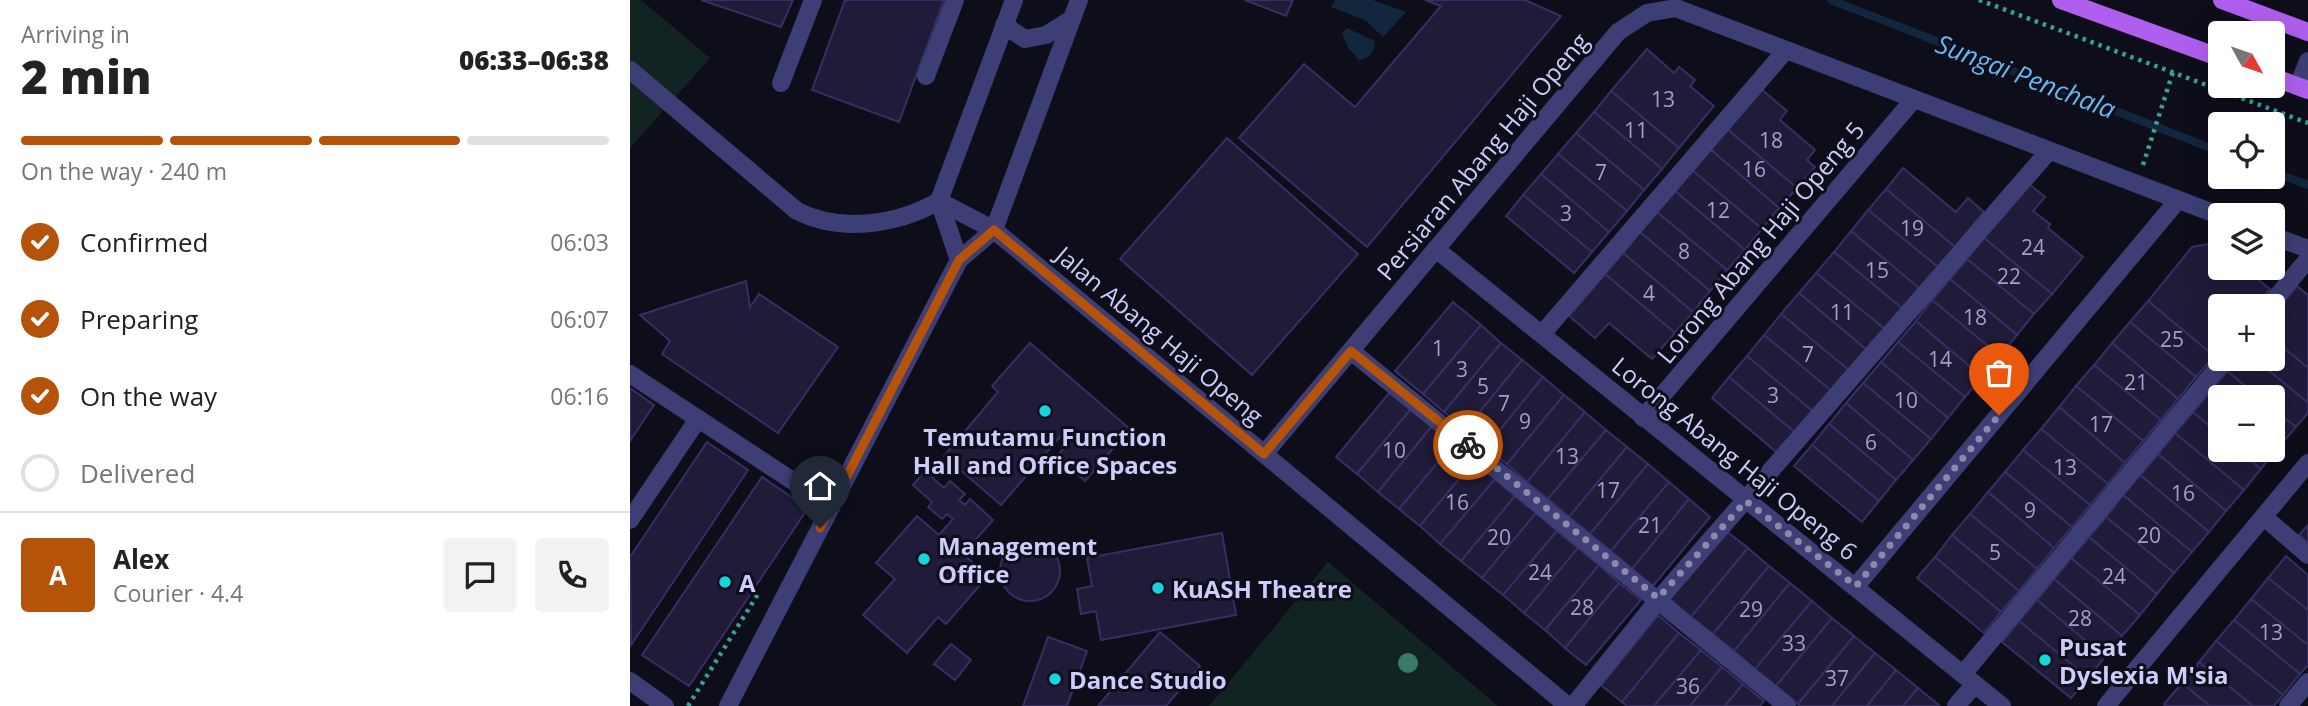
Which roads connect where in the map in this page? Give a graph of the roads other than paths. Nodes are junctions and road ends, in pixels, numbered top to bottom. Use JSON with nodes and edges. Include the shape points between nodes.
{"nodes":[{"id":1,"x":813,"y":0,"type":"edge"},
{"id":2,"x":955,"y":0,"type":"edge"},
{"id":3,"x":1014,"y":0,"type":"edge"},
{"id":4,"x":1079,"y":0,"type":"edge"},
{"id":5,"x":2061,"y":0,"type":"edge"},
{"id":6,"x":2222,"y":0,"type":"edge"},
{"id":7,"x":1072,"y":19,"type":"junction"},
{"id":8,"x":1004,"y":25,"type":"junction"},
{"id":9,"x":2308,"y":32,"type":"edge"},
{"id":10,"x":1786,"y":50,"type":"junction"},
{"id":11,"x":2208,"y":53,"type":"edge"},
{"id":12,"x":2308,"y":61,"type":"edge"},
{"id":13,"x":630,"y":70,"type":"edge"},
{"id":14,"x":926,"y":76,"type":"dead end"},
{"id":15,"x":2286,"y":82,"type":"edge"},
{"id":16,"x":781,"y":83,"type":"dead end"},
{"id":17,"x":2303,"y":88,"type":"edge"},
{"id":18,"x":1914,"y":99,"type":"junction"},
{"id":19,"x":2049,"y":151,"type":"junction"},
{"id":20,"x":2178,"y":200,"type":"junction"},
{"id":21,"x":939,"y":201,"type":"junction"},
{"id":22,"x":2208,"y":211,"type":"edge"},
{"id":23,"x":994,"y":230,"type":"junction"},
{"id":24,"x":2285,"y":240,"type":"edge"},
{"id":25,"x":2308,"y":249,"type":"edge"},
{"id":26,"x":1437,"y":250,"type":"junction"},
{"id":27,"x":2308,"y":259,"type":"edge"},
{"id":28,"x":959,"y":260,"type":"junction"},
{"id":29,"x":2279,"y":294,"type":"edge"},
{"id":30,"x":1542,"y":334,"type":"junction"},
{"id":31,"x":1351,"y":351,"type":"junction"},
{"id":32,"x":2215,"y":371,"type":"edge"},
{"id":33,"x":630,"y":374,"type":"edge"},
{"id":34,"x":1643,"y":418,"type":"junction"},
{"id":35,"x":698,"y":419,"type":"junction"},
{"id":36,"x":1264,"y":454,"type":"junction"},
{"id":37,"x":2308,"y":463,"type":"edge"},
{"id":38,"x":1746,"y":501,"type":"junction"},
{"id":39,"x":831,"y":506,"type":"junction"},
{"id":40,"x":2264,"y":517,"type":"junction"},
{"id":41,"x":630,"y":520,"type":"edge"},
{"id":42,"x":2308,"y":555,"type":"edge"},
{"id":43,"x":1856,"y":586,"type":"junction"},
{"id":44,"x":1658,"y":598,"type":"junction"},
{"id":45,"x":1969,"y":679,"type":"junction"},
{"id":46,"x":630,"y":681,"type":"edge"},
{"id":47,"x":2308,"y":682,"type":"edge"},
{"id":48,"x":665,"y":706,"type":"edge"},
{"id":49,"x":728,"y":706,"type":"edge"},
{"id":50,"x":1571,"y":706,"type":"edge"},
{"id":51,"x":1787,"y":706,"type":"edge"},
{"id":52,"x":1956,"y":706,"type":"edge"},
{"id":53,"x":2002,"y":706,"type":"edge"},
{"id":54,"x":2106,"y":706,"type":"edge"},
{"id":55,"x":2288,"y":706,"type":"edge"}],
"edges":[{"from":1,"to":16,"type":"street"},
{"from":2,"to":14,"type":"street"},
{"from":3,"to":8,"type":"street"},
{"from":4,"to":7,"type":"street"},
{"from":5,"to":11,"type":"main road"},
{"from":6,"to":9,"type":"main road"},
{"from":7,"to":8,"type":"street","via":[[1046,34],[1025,39]]},
{"from":7,"to":23,"type":"street"},
{"from":8,"to":21,"type":"street"},
{"from":10,"to":18,"type":"street","name":"Persiaran Abang Haji Openg"},
{"from":10,"to":26,"type":"street","name":"Persiaran Abang Haji Openg","via":[[1676,8],[1647,13],[1618,32]]},
{"from":10,"to":30,"type":"street"},
{"from":12,"to":17,"type":"street"},
{"from":13,"to":21,"type":"street","via":[[797,211],[817,221],[880,223],[912,216]]},
{"from":15,"to":17,"type":"main road"},
{"from":18,"to":19,"type":"street","name":"Persiaran Abang Haji Openg"},
{"from":18,"to":34,"type":"street","name":"Lorong Abang Haji Openg 5"},
{"from":19,"to":20,"type":"street","name":"Persiaran Abang Haji Openg"},
{"from":19,"to":38,"type":"street"},
{"from":20,"to":22,"type":"street","name":"Persiaran Abang Haji Openg"},
{"from":20,"to":43,"type":"street"},
{"from":21,"to":23,"type":"street","name":"Jalan Abang Haji Openg"},
{"from":21,"to":28,"type":"street"},
{"from":23,"to":28,"type":"street"},
{"from":23,"to":36,"type":"street","name":"Jalan Abang Haji Openg"},
{"from":24,"to":25,"type":"street"},
{"from":26,"to":30,"type":"street","name":"Lorong Abang Haji Openg 6"},
{"from":26,"to":31,"type":"street","name":"Persiaran Abang Haji Openg"},
{"from":27,"to":29,"type":"street"},
{"from":28,"to":39,"type":"street"},
{"from":30,"to":34,"type":"street","name":"Lorong Abang Haji Openg 6"},
{"from":31,"to":36,"type":"street","name":"Persiaran Abang Haji Openg"},
{"from":31,"to":44,"type":"street"},
{"from":32,"to":45,"type":"street"},
{"from":33,"to":35,"type":"street"},
{"from":34,"to":38,"type":"street","name":"Lorong Abang Haji Openg 6"},
{"from":35,"to":39,"type":"street"},
{"from":35,"to":41,"type":"street"},
{"from":36,"to":50,"type":"street","name":"Jalan Abang Haji Openg"},
{"from":37,"to":40,"type":"street"},
{"from":38,"to":43,"type":"street","name":"Lorong Abang Haji Openg 6"},
{"from":38,"to":44,"type":"street"},
{"from":39,"to":49,"type":"street"},
{"from":40,"to":42,"type":"street"},
{"from":40,"to":54,"type":"street"},
{"from":43,"to":45,"type":"street","name":"Lorong Abang Haji Openg 6"},
{"from":44,"to":50,"type":"street"},
{"from":44,"to":51,"type":"street"},
{"from":45,"to":52,"type":"street"},
{"from":45,"to":53,"type":"street","name":"Lorong Abang Haji Openg 6"},
{"from":46,"to":48,"type":"street"},
{"from":47,"to":55,"type":"street"}]}
